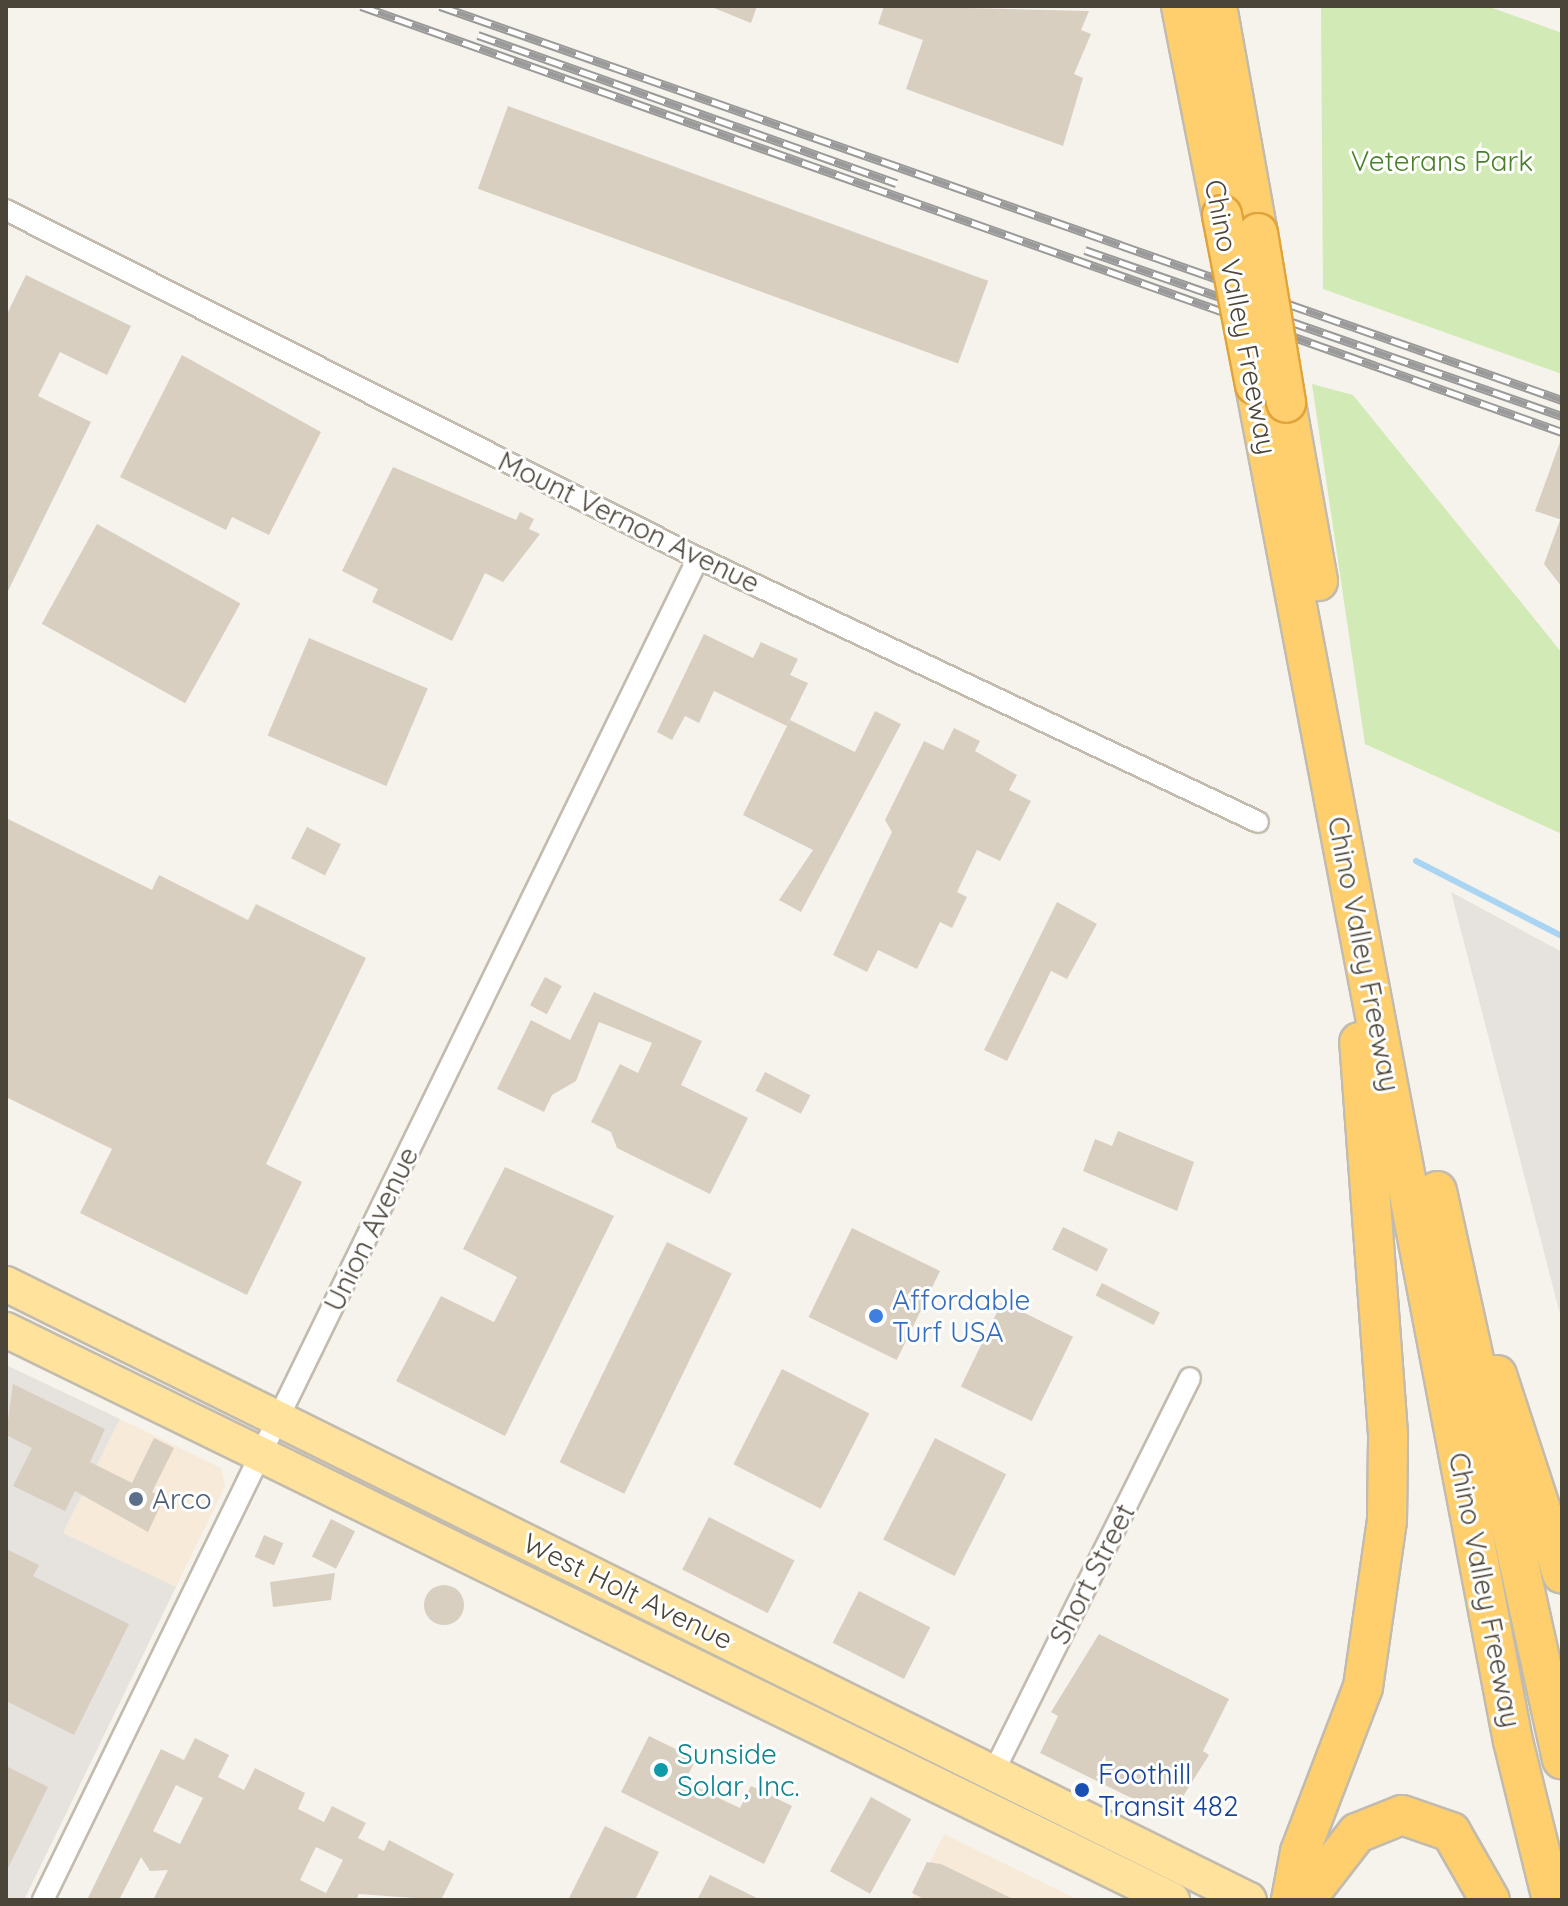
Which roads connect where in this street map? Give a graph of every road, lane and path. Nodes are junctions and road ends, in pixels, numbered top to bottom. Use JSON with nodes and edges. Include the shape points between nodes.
{"nodes":[{"id":1,"x":1181,"y":6,"type":"edge"},
{"id":2,"x":1217,"y":6,"type":"edge"},
{"id":3,"x":1243,"y":6,"type":"edge"},
{"id":4,"x":1237,"y":205,"type":"junction"},
{"id":5,"x":6,"y":210,"type":"edge"},
{"id":6,"x":1271,"y":394,"type":"junction"},
{"id":7,"x":698,"y":558,"type":"junction"},
{"id":8,"x":1258,"y":822,"type":"dead end"},
{"id":9,"x":1361,"y":899,"type":"junction"},
{"id":10,"x":1434,"y":1178,"type":"junction"},
{"id":11,"x":6,"y":1284,"type":"edge"},
{"id":12,"x":6,"y":1330,"type":"edge"},
{"id":13,"x":1190,"y":1378,"type":"dead end"},
{"id":14,"x":278,"y":1418,"type":"junction"},
{"id":15,"x":261,"y":1456,"type":"junction"},
{"id":16,"x":1511,"y":1550,"type":"junction"},
{"id":17,"x":1562,"y":1574,"type":"edge"},
{"id":18,"x":1562,"y":1680,"type":"edge"},
{"id":19,"x":765,"y":1702,"type":"junction"},
{"id":20,"x":940,"y":1745,"type":"junction"},
{"id":21,"x":1562,"y":1759,"type":"edge"},
{"id":22,"x":994,"y":1771,"type":"junction"},
{"id":23,"x":43,"y":1900,"type":"edge"},
{"id":24,"x":1172,"y":1900,"type":"edge"},
{"id":25,"x":1249,"y":1900,"type":"edge"},
{"id":26,"x":1291,"y":1900,"type":"edge"},
{"id":27,"x":1305,"y":1900,"type":"edge"},
{"id":28,"x":1490,"y":1900,"type":"edge"},
{"id":29,"x":1552,"y":1900,"type":"edge"}],
"edges":[{"from":1,"to":4,"type":"highway","name":"Chino Valley Freeway"},
{"from":2,"to":4,"type":"highway","name":"Chino Valley Freeway"},
{"from":3,"to":4,"type":"highway","via":[[1255,138]]},
{"from":4,"to":6,"type":"highway","name":"Chino Valley Freeway","bridge":true},
{"from":4,"to":6,"type":"highway","name":"Chino Valley Freeway","bridge":true,"via":[[1258,233]]},
{"from":5,"to":7,"type":"street","name":"Mount Vernon Avenue"},
{"from":6,"to":9,"type":"highway","name":"Chino Valley Freeway"},
{"from":7,"to":8,"type":"street","name":"Mount Vernon Avenue"},
{"from":7,"to":14,"type":"street","name":"Union Avenue"},
{"from":9,"to":10,"type":"highway","name":"Chino Valley Freeway"},
{"from":9,"to":26,"type":"highway","via":[[1387,1521],[1363,1687],[1300,1852]]},
{"from":9,"to":29,"type":"highway","name":"Chino Valley Freeway","via":[[1513,1741]]},
{"from":10,"to":16,"type":"highway","name":"Chino Valley Freeway"},
{"from":10,"to":17,"type":"highway"},
{"from":11,"to":14,"type":"main road","name":"West Holt Avenue"},
{"from":12,"to":15,"type":"main road","name":"West Holt Avenue"},
{"from":13,"to":22,"type":"street","name":"Short Street"},
{"from":14,"to":15,"type":"street","name":"Union Avenue"},
{"from":14,"to":20,"type":"main road","name":"West Holt Avenue"},
{"from":15,"to":19,"type":"main road","name":"West Holt Avenue"},
{"from":15,"to":23,"type":"street","name":"Union Avenue"},
{"from":16,"to":18,"type":"highway"},
{"from":16,"to":21,"type":"highway","name":"Chino Valley Freeway"},
{"from":19,"to":20,"type":"main road","via":[[799,1696],[890,1742]]},
{"from":19,"to":24,"type":"main road","name":"West Holt Avenue"},
{"from":20,"to":22,"type":"main road","name":"West Holt Avenue"},
{"from":22,"to":25,"type":"main road","name":"West Holt Avenue"},
{"from":27,"to":28,"type":"highway","via":[[1357,1833],[1402,1815],[1451,1832]]}]}
